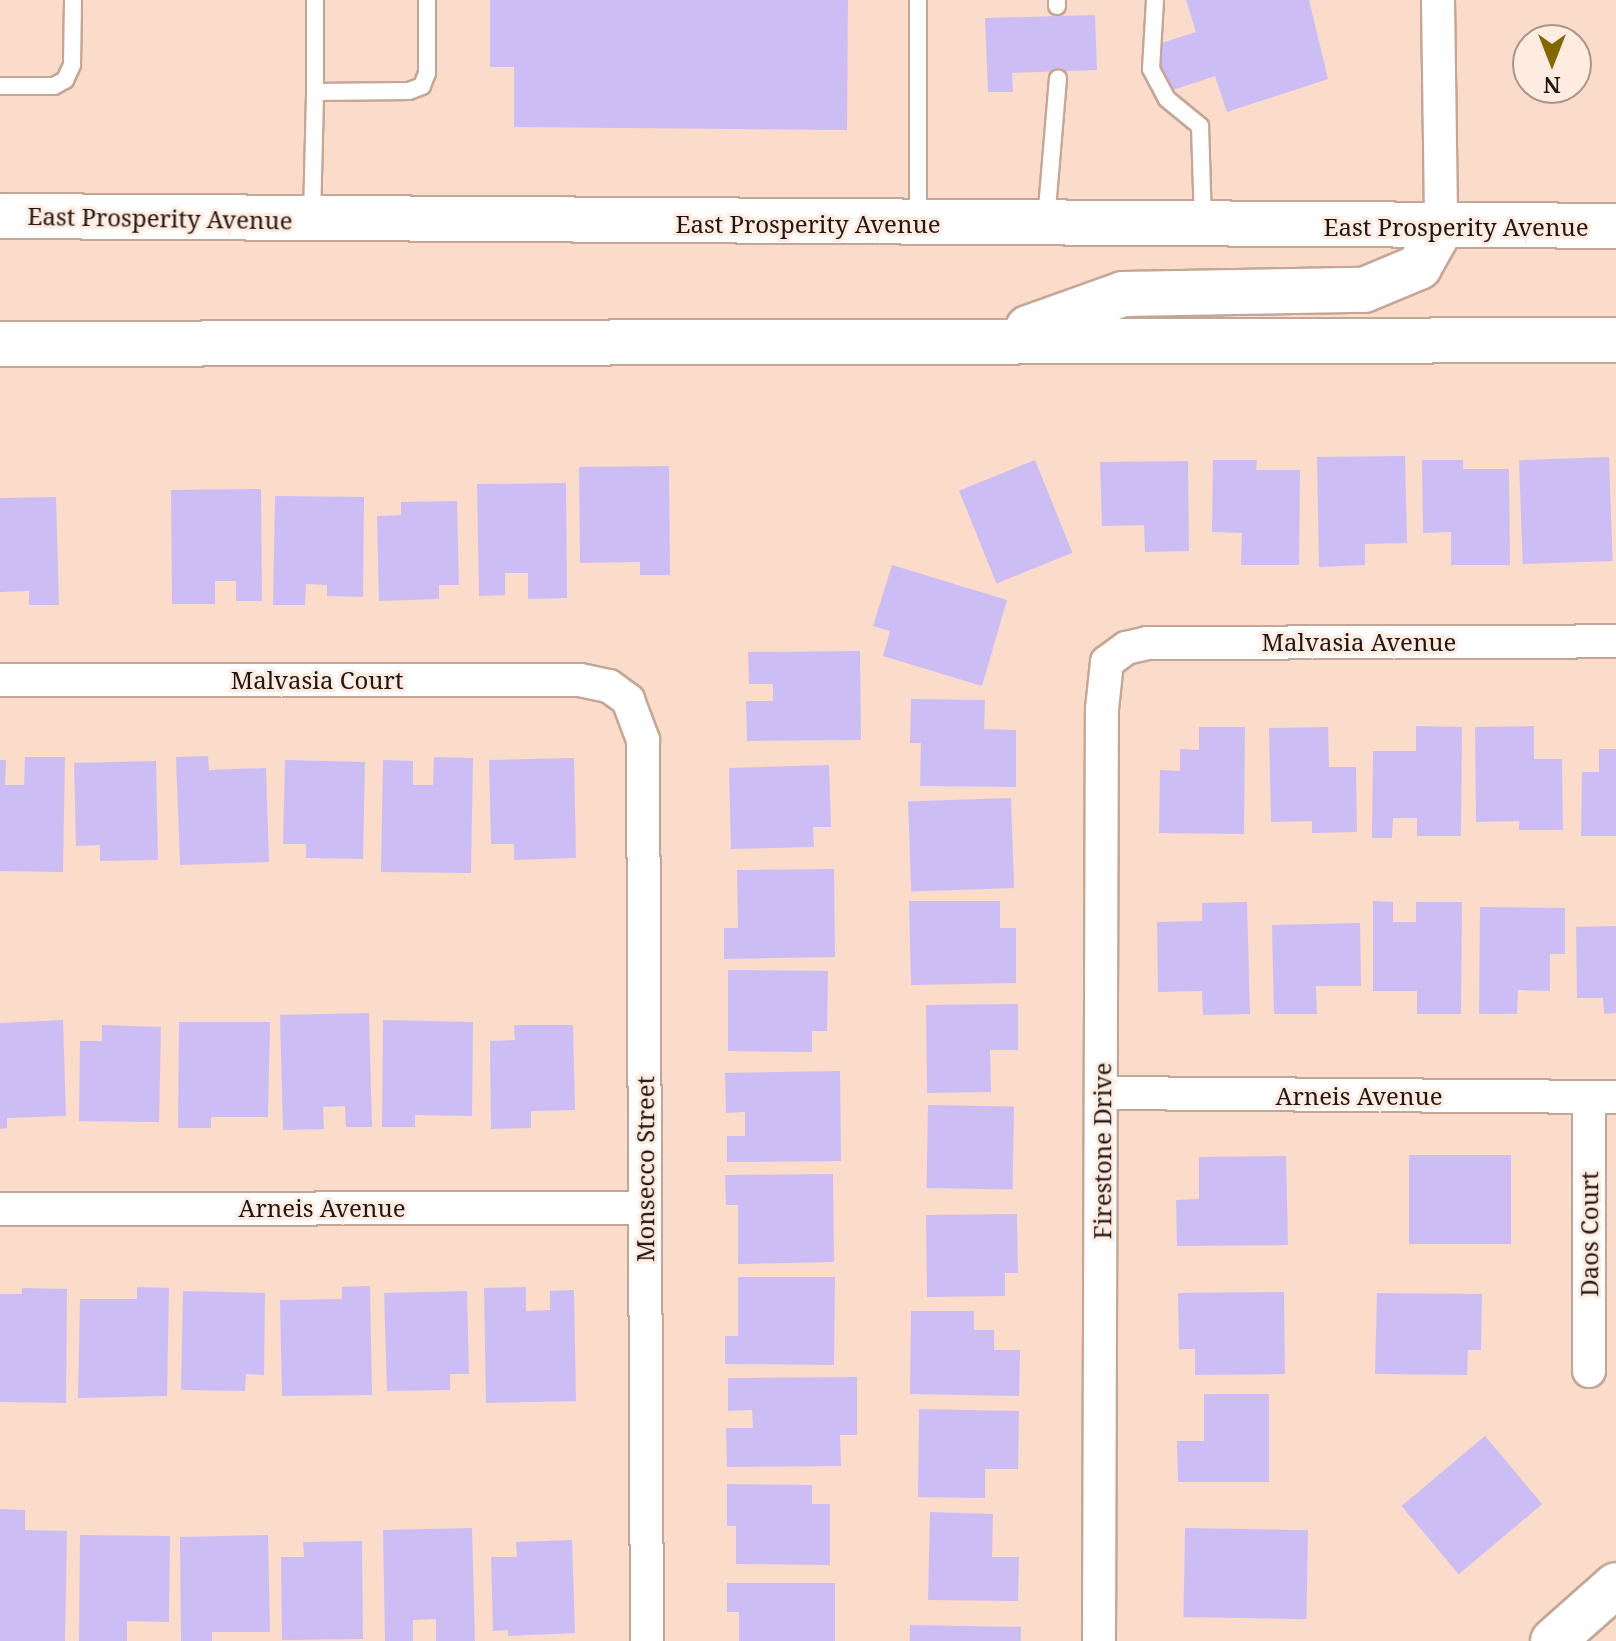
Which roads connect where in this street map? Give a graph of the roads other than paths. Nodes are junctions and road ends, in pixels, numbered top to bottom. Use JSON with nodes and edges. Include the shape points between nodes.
{"nodes":[{"id":1,"x":73,"y":0,"type":"edge"},
{"id":2,"x":315,"y":0,"type":"edge"},
{"id":3,"x":427,"y":0,"type":"edge"},
{"id":4,"x":918,"y":0,"type":"edge"},
{"id":5,"x":1155,"y":0,"type":"edge"},
{"id":6,"x":1438,"y":0,"type":"edge"},
{"id":7,"x":1058,"y":79,"type":"dead end"},
{"id":8,"x":0,"y":86,"type":"edge"},
{"id":9,"x":315,"y":92,"type":"junction"},
{"id":10,"x":0,"y":216,"type":"edge"},
{"id":11,"x":312,"y":220,"type":"junction"},
{"id":12,"x":918,"y":225,"type":"junction"},
{"id":13,"x":1045,"y":225,"type":"junction"},
{"id":14,"x":1203,"y":226,"type":"junction"},
{"id":15,"x":1616,"y":226,"type":"edge"},
{"id":16,"x":1441,"y":228,"type":"junction"},
{"id":17,"x":999,"y":339,"type":"junction"},
{"id":18,"x":1616,"y":340,"type":"edge"},
{"id":19,"x":0,"y":344,"type":"edge"},
{"id":20,"x":1616,"y":641,"type":"edge"},
{"id":21,"x":1107,"y":662,"type":"joint"},
{"id":22,"x":0,"y":680,"type":"edge"},
{"id":23,"x":628,"y":700,"type":"joint"},
{"id":24,"x":1102,"y":1093,"type":"junction"},
{"id":25,"x":1602,"y":1098,"type":"edge"},
{"id":26,"x":645,"y":1208,"type":"junction"},
{"id":27,"x":0,"y":1209,"type":"edge"},
{"id":28,"x":1589,"y":1371,"type":"dead end"},
{"id":29,"x":1616,"y":1585,"type":"edge"},
{"id":30,"x":647,"y":1641,"type":"edge"},
{"id":31,"x":1099,"y":1641,"type":"edge"},
{"id":32,"x":1553,"y":1641,"type":"edge"}],
"edges":[{"from":1,"to":8,"type":"lane","via":[[72,65],[65,80],[54,86]]},
{"from":2,"to":9,"type":"lane"},
{"from":3,"to":9,"type":"lane","via":[[427,73],[422,86],[409,91]]},
{"from":4,"to":12,"type":"lane"},
{"from":5,"to":14,"type":"lane","via":[[1151,69],[1167,99],[1200,126]]},
{"from":6,"to":16,"type":"street"},
{"from":7,"to":13,"type":"lane"},
{"from":9,"to":11,"type":"lane"},
{"from":10,"to":11,"type":"main road","name":"East Prosperity Avenue"},
{"from":11,"to":12,"type":"main road","name":"East Prosperity Avenue"},
{"from":12,"to":13,"type":"main road","name":"East Prosperity Avenue"},
{"from":13,"to":14,"type":"main road","name":"East Prosperity Avenue"},
{"from":14,"to":16,"type":"main road","name":"East Prosperity Avenue"},
{"from":15,"to":16,"type":"main road","name":"East Prosperity Avenue"},
{"from":16,"to":17,"type":"main road","via":[[1419,267],[1364,290],[1123,294]]},
{"from":17,"to":18,"type":"main road"},
{"from":17,"to":19,"type":"main road"},
{"from":20,"to":21,"type":"street","name":"Malvasia Avenue","via":[[1147,643],[1126,648]]},
{"from":21,"to":24,"type":"street","name":"Firestone Drive","via":[[1102,709]]},
{"from":22,"to":23,"type":"street","name":"Malvasia Court","via":[[580,680],[609,686]]},
{"from":23,"to":26,"type":"street","name":"Monsecco Street","via":[[643,740]]},
{"from":24,"to":25,"type":"street","name":"Arneis Avenue"},
{"from":24,"to":31,"type":"street","name":"Firestone Drive"},
{"from":25,"to":28,"type":"street","name":"Daos Court"},
{"from":26,"to":27,"type":"street","name":"Arneis Avenue"},
{"from":26,"to":30,"type":"street","name":"Monsecco Street"},
{"from":29,"to":32,"type":"main road"}]}
